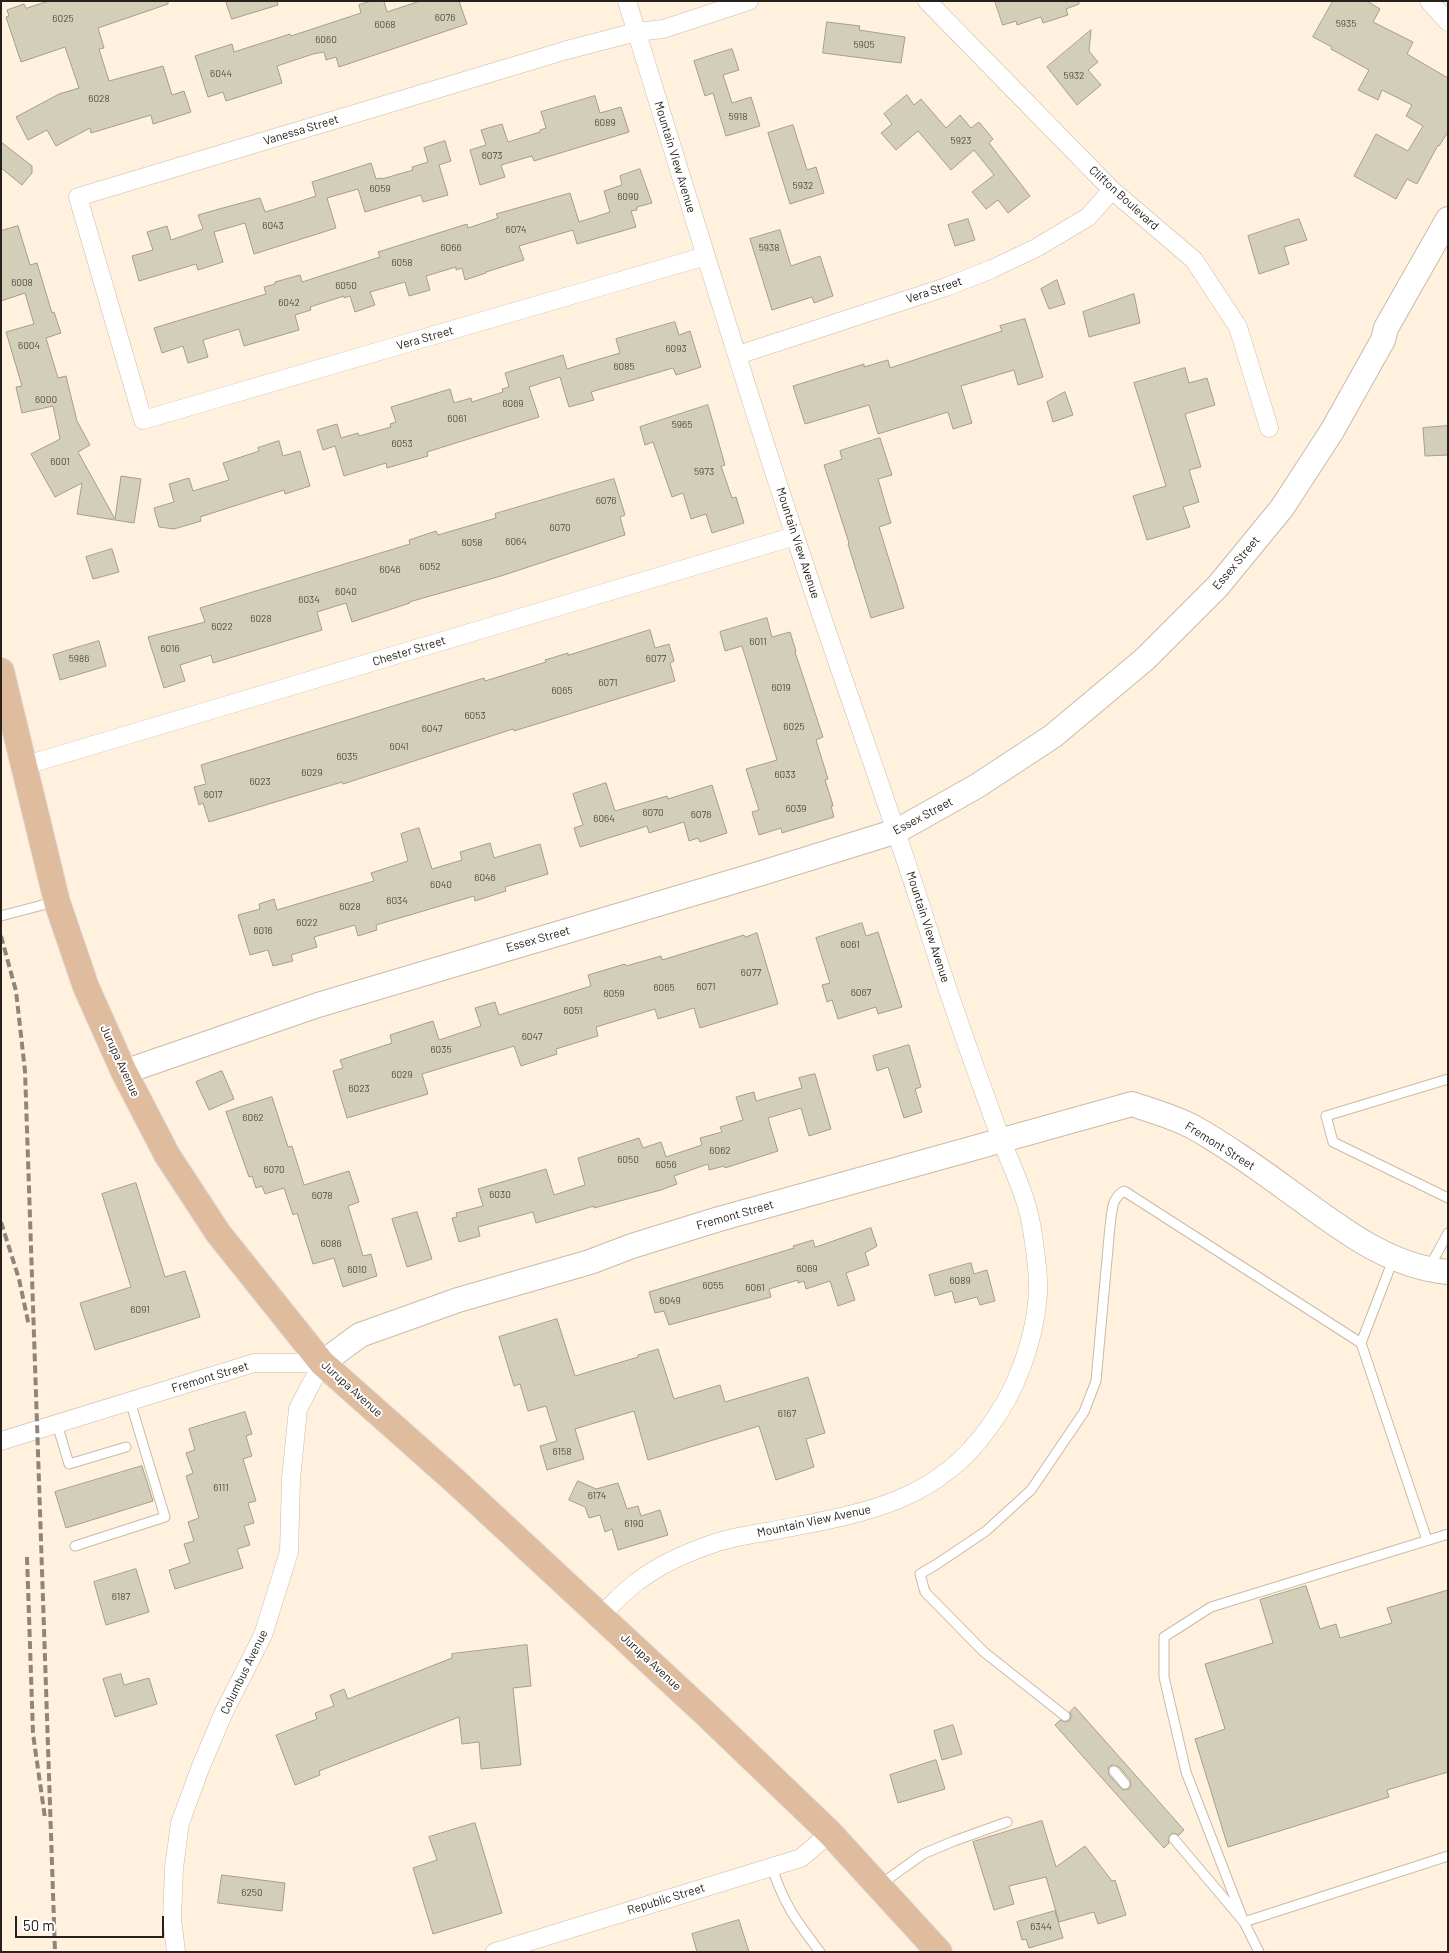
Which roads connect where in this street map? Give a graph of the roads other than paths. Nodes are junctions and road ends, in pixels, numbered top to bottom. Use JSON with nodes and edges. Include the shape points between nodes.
{"nodes":[{"id":1,"x":627,"y":1,"type":"edge"},
{"id":2,"x":749,"y":1,"type":"edge"},
{"id":3,"x":927,"y":1,"type":"edge"},
{"id":4,"x":1429,"y":1,"type":"edge"},
{"id":5,"x":1448,"y":22,"type":"edge"},
{"id":6,"x":636,"y":32,"type":"junction"},
{"id":7,"x":1112,"y":190,"type":"junction"},
{"id":8,"x":1448,"y":219,"type":"edge"},
{"id":9,"x":706,"y":256,"type":"junction"},
{"id":10,"x":738,"y":355,"type":"junction"},
{"id":11,"x":143,"y":420,"type":"joint"},
{"id":12,"x":1269,"y":428,"type":"dead end"},
{"id":13,"x":795,"y":536,"type":"junction"},
{"id":14,"x":1,"y":671,"type":"edge"},
{"id":15,"x":23,"y":766,"type":"junction"},
{"id":16,"x":897,"y":831,"type":"junction"},
{"id":17,"x":57,"y":902,"type":"junction"},
{"id":18,"x":1,"y":916,"type":"edge"},
{"id":19,"x":124,"y":1072,"type":"junction"},
{"id":20,"x":1448,"y":1079,"type":"edge"},
{"id":21,"x":1002,"y":1141,"type":"junction"},
{"id":22,"x":1448,"y":1198,"type":"edge"},
{"id":23,"x":1448,"y":1233,"type":"edge"},
{"id":24,"x":1394,"y":1258,"type":"junction"},
{"id":25,"x":1438,"y":1271,"type":"edge"},
{"id":26,"x":1361,"y":1343,"type":"junction"},
{"id":27,"x":322,"y":1363,"type":"junction"},
{"id":28,"x":130,"y":1402,"type":"junction"},
{"id":29,"x":57,"y":1424,"type":"junction"},
{"id":30,"x":1,"y":1441,"type":"edge"},
{"id":31,"x":126,"y":1447,"type":"dead end"},
{"id":32,"x":1448,"y":1534,"type":"edge"},
{"id":33,"x":1427,"y":1540,"type":"junction"},
{"id":34,"x":75,"y":1546,"type":"dead end"},
{"id":35,"x":601,"y":1616,"type":"junction"},
{"id":36,"x":1065,"y":1716,"type":"dead end"},
{"id":37,"x":1114,"y":1771,"type":"dead end"},
{"id":38,"x":1125,"y":1784,"type":"dead end"},
{"id":39,"x":1007,"y":1822,"type":"dead end"},
{"id":40,"x":830,"y":1834,"type":"junction"},
{"id":41,"x":1174,"y":1839,"type":"dead end"},
{"id":42,"x":1448,"y":1856,"type":"edge"},
{"id":43,"x":772,"y":1867,"type":"junction"},
{"id":44,"x":878,"y":1885,"type":"junction"},
{"id":45,"x":1244,"y":1922,"type":"junction"},
{"id":46,"x":176,"y":1952,"type":"edge"},
{"id":47,"x":495,"y":1952,"type":"edge"},
{"id":48,"x":820,"y":1952,"type":"edge"},
{"id":49,"x":939,"y":1952,"type":"edge"},
{"id":50,"x":1259,"y":1952,"type":"edge"}],
"edges":[{"from":1,"to":6,"type":"street","name":"Mountain View Avenue"},
{"from":2,"to":6,"type":"street","name":"Vanessa Street","via":[[663,28]]},
{"from":3,"to":7,"type":"street","name":"Clifton Boulevard"},
{"from":4,"to":5,"type":"street"},
{"from":6,"to":9,"type":"street","name":"Mountain View Avenue"},
{"from":6,"to":11,"type":"street","name":"Vanessa Street","via":[[78,197]]},
{"from":7,"to":10,"type":"street","name":"Vera Street","via":[[1088,217],[1036,248],[992,268],[946,287]]},
{"from":7,"to":12,"type":"street","name":"Clifton Boulevard","via":[[1194,260],[1238,327]]},
{"from":8,"to":16,"type":"street","name":"Essex Street","via":[[1332,431],[1282,508],[1218,586],[1145,659],[1053,736],[977,786]]},
{"from":9,"to":10,"type":"street","name":"Mountain View Avenue"},
{"from":9,"to":11,"type":"street","name":"Vera Street"},
{"from":10,"to":13,"type":"street","name":"Mountain View Avenue"},
{"from":13,"to":15,"type":"street","name":"Chester Street"},
{"from":13,"to":16,"type":"street","name":"Mountain View Avenue"},
{"from":14,"to":15,"type":"main road","name":"Jurupa Avenue"},
{"from":15,"to":17,"type":"main road","name":"Jurupa Avenue"},
{"from":16,"to":19,"type":"street","name":"Essex Street","via":[[318,1005]]},
{"from":16,"to":21,"type":"street","name":"Mountain View Avenue","via":[[945,982]]},
{"from":17,"to":18,"type":"lane"},
{"from":17,"to":19,"type":"main road","name":"Jurupa Avenue","via":[[86,987]]},
{"from":19,"to":27,"type":"main road","name":"Jurupa Avenue","via":[[167,1155],[218,1234]]},
{"from":20,"to":22,"type":"lane","via":[[1326,1116],[1333,1142]]},
{"from":21,"to":24,"type":"street","name":"Fremont Street","via":[[1132,1104],[1192,1126],[1357,1240]]},
{"from":21,"to":27,"type":"street","name":"Fremont Street","via":[[719,1220],[458,1300],[360,1335]]},
{"from":21,"to":35,"type":"street","name":"Mountain View Avenue","via":[[1026,1202],[1038,1291],[1025,1359],[999,1414],[983,1437],[933,1483],[904,1498],[837,1518],[719,1541],[666,1563],[634,1583]]},
{"from":23,"to":25,"type":"lane"},
{"from":24,"to":25,"type":"street","name":"Fremont Street"},
{"from":24,"to":26,"type":"lane"},
{"from":26,"to":33,"type":"lane"},
{"from":26,"to":36,"type":"lane","via":[[1124,1191],[1119,1194],[1113,1203],[1110,1226],[1096,1382],[1084,1412],[1031,1490],[986,1531],[920,1574],[925,1592],[984,1652]]},
{"from":27,"to":28,"type":"street","name":"Fremont Street","via":[[254,1364]]},
{"from":27,"to":35,"type":"main road","name":"Jurupa Avenue"},
{"from":27,"to":46,"type":"street","name":"Columbus Avenue","via":[[298,1409],[291,1479],[289,1552],[263,1635],[217,1730],[180,1823],[172,1919]]},
{"from":28,"to":29,"type":"street","name":"Fremont Street"},
{"from":28,"to":34,"type":"lane","via":[[165,1518]]},
{"from":29,"to":30,"type":"street","name":"Fremont Street"},
{"from":29,"to":31,"type":"lane","via":[[69,1464]]},
{"from":32,"to":33,"type":"lane"},
{"from":33,"to":45,"type":"lane","via":[[1211,1607],[1164,1637],[1164,1676],[1186,1772]]},
{"from":35,"to":40,"type":"main road","name":"Jurupa Avenue"},
{"from":37,"to":38,"type":"lane"},
{"from":39,"to":44,"type":"lane","via":[[923,1854]]},
{"from":40,"to":43,"type":"street","name":"Republic Street","via":[[801,1858]]},
{"from":40,"to":44,"type":"main road","name":"Jurupa Avenue"},
{"from":41,"to":45,"type":"lane"},
{"from":42,"to":45,"type":"lane"},
{"from":43,"to":47,"type":"street","name":"Republic Street"},
{"from":43,"to":48,"type":"lane","via":[[796,1921]]},
{"from":44,"to":49,"type":"main road","name":"Jurupa Avenue"},
{"from":45,"to":50,"type":"lane"}]}
